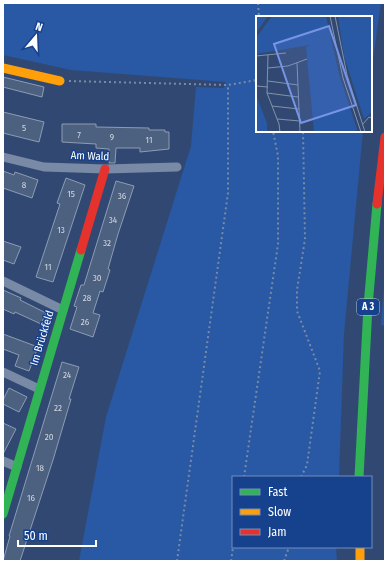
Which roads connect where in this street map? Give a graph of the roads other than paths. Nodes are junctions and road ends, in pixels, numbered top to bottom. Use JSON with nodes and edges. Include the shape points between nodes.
{"nodes":[{"id":1,"x":3,"y":68,"type":"edge"},
{"id":2,"x":60,"y":81,"type":"road end"},
{"id":3,"x":385,"y":137,"type":"edge"},
{"id":4,"x":3,"y":157,"type":"edge"},
{"id":5,"x":177,"y":167,"type":"dead end"},
{"id":6,"x":105,"y":169,"type":"junction"},
{"id":7,"x":3,"y":282,"type":"edge"},
{"id":8,"x":63,"y":310,"type":"junction"},
{"id":9,"x":3,"y":372,"type":"edge"},
{"id":10,"x":39,"y":389,"type":"junction"},
{"id":11,"x":3,"y":461,"type":"edge"},
{"id":12,"x":17,"y":467,"type":"junction"},
{"id":13,"x":359,"y":476,"type":"edge"},
{"id":14,"x":3,"y":514,"type":"edge"},
{"id":15,"x":360,"y":548,"type":"edge"},
{"id":16,"x":360,"y":561,"type":"edge"}],
"edges":[{"from":1,"to":2,"type":"main road"},
{"from":3,"to":13,"type":"main road","number":"A 3","via":[[364,363]]},
{"from":4,"to":6,"type":"street","name":"Am Wald","via":[[44,167]]},
{"from":5,"to":6,"type":"street","name":"Am Wald"},
{"from":6,"to":8,"type":"main road","name":"Im Brückfeld"},
{"from":7,"to":8,"type":"street"},
{"from":8,"to":10,"type":"main road","name":"Im Brückfeld"},
{"from":9,"to":10,"type":"street"},
{"from":10,"to":12,"type":"main road","name":"Im Brückfeld"},
{"from":11,"to":12,"type":"street"},
{"from":12,"to":14,"type":"main road","name":"Im Brückfeld"},
{"from":15,"to":16,"type":"main road"}]}
